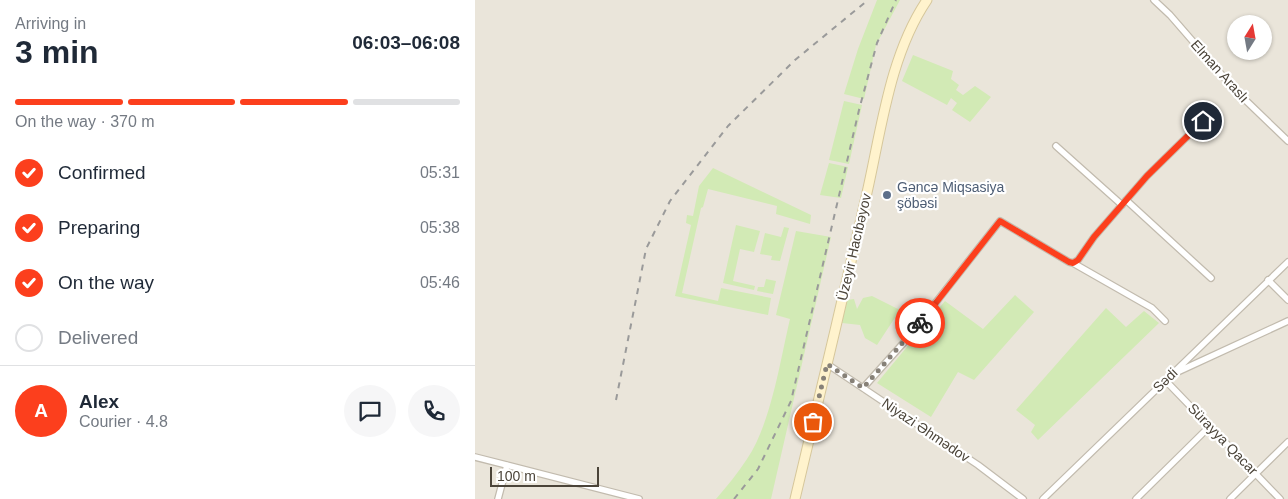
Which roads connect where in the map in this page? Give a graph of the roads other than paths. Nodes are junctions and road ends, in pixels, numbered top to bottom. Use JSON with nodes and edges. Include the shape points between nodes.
{"nodes":[{"id":1,"x":927,"y":0,"type":"edge"},
{"id":2,"x":1154,"y":0,"type":"edge"},
{"id":3,"x":1203,"y":121,"type":"dead end"},
{"id":4,"x":1288,"y":141,"type":"edge"},
{"id":5,"x":1056,"y":146,"type":"dead end"},
{"id":6,"x":1124,"y":203,"type":"junction"},
{"id":7,"x":1288,"y":262,"type":"edge"},
{"id":8,"x":1073,"y":263,"type":"junction"},
{"id":9,"x":1211,"y":278,"type":"dead end"},
{"id":10,"x":1268,"y":280,"type":"junction"},
{"id":11,"x":1288,"y":300,"type":"edge"},
{"id":12,"x":1165,"y":321,"type":"dead end"},
{"id":13,"x":1288,"y":321,"type":"edge"},
{"id":14,"x":827,"y":364,"type":"junction"},
{"id":15,"x":1167,"y":378,"type":"junction"},
{"id":16,"x":863,"y":388,"type":"junction"},
{"id":17,"x":1209,"y":426,"type":"junction"},
{"id":18,"x":1288,"y":442,"type":"edge"},
{"id":19,"x":475,"y":457,"type":"edge"},
{"id":20,"x":507,"y":465,"type":"junction"},
{"id":21,"x":1256,"y":474,"type":"junction"},
{"id":22,"x":498,"y":499,"type":"edge"},
{"id":23,"x":639,"y":499,"type":"edge"},
{"id":24,"x":795,"y":499,"type":"edge"},
{"id":25,"x":1023,"y":499,"type":"edge"},
{"id":26,"x":1043,"y":499,"type":"edge"},
{"id":27,"x":1136,"y":499,"type":"edge"},
{"id":28,"x":1230,"y":499,"type":"edge"},
{"id":29,"x":1280,"y":499,"type":"edge"}],
"edges":[{"from":1,"to":14,"type":"main road","name":"Üzeyir Hacıbəyov","via":[[915,18],[888,91]]},
{"from":2,"to":4,"type":"street","name":"Elman Araslı","via":[[1236,91]]},
{"from":3,"to":6,"type":"street"},
{"from":5,"to":6,"type":"street"},
{"from":6,"to":8,"type":"street"},
{"from":6,"to":9,"type":"street"},
{"from":7,"to":10,"type":"street","name":"Sədi"},
{"from":8,"to":12,"type":"street","via":[[1152,308]]},
{"from":8,"to":16,"type":"street","via":[[1000,221],[907,339]]},
{"from":10,"to":11,"type":"street"},
{"from":10,"to":15,"type":"street","name":"Sədi"},
{"from":13,"to":15,"type":"street"},
{"from":14,"to":16,"type":"street","name":"Niyazi Əhmədov"},
{"from":14,"to":24,"type":"main road","name":"Üzeyir Hacıbəyov"},
{"from":15,"to":17,"type":"street","name":"Sürayya Qacar"},
{"from":15,"to":26,"type":"street","name":"Sədi"},
{"from":16,"to":25,"type":"street","name":"Niyazi Əhmədov"},
{"from":17,"to":21,"type":"street","name":"Sürayya Qacar"},
{"from":17,"to":27,"type":"street"},
{"from":18,"to":21,"type":"street"},
{"from":19,"to":20,"type":"street"},
{"from":20,"to":22,"type":"street"},
{"from":20,"to":23,"type":"street"},
{"from":21,"to":28,"type":"street"},
{"from":21,"to":29,"type":"street","name":"Sürayya Qacar"}]}
